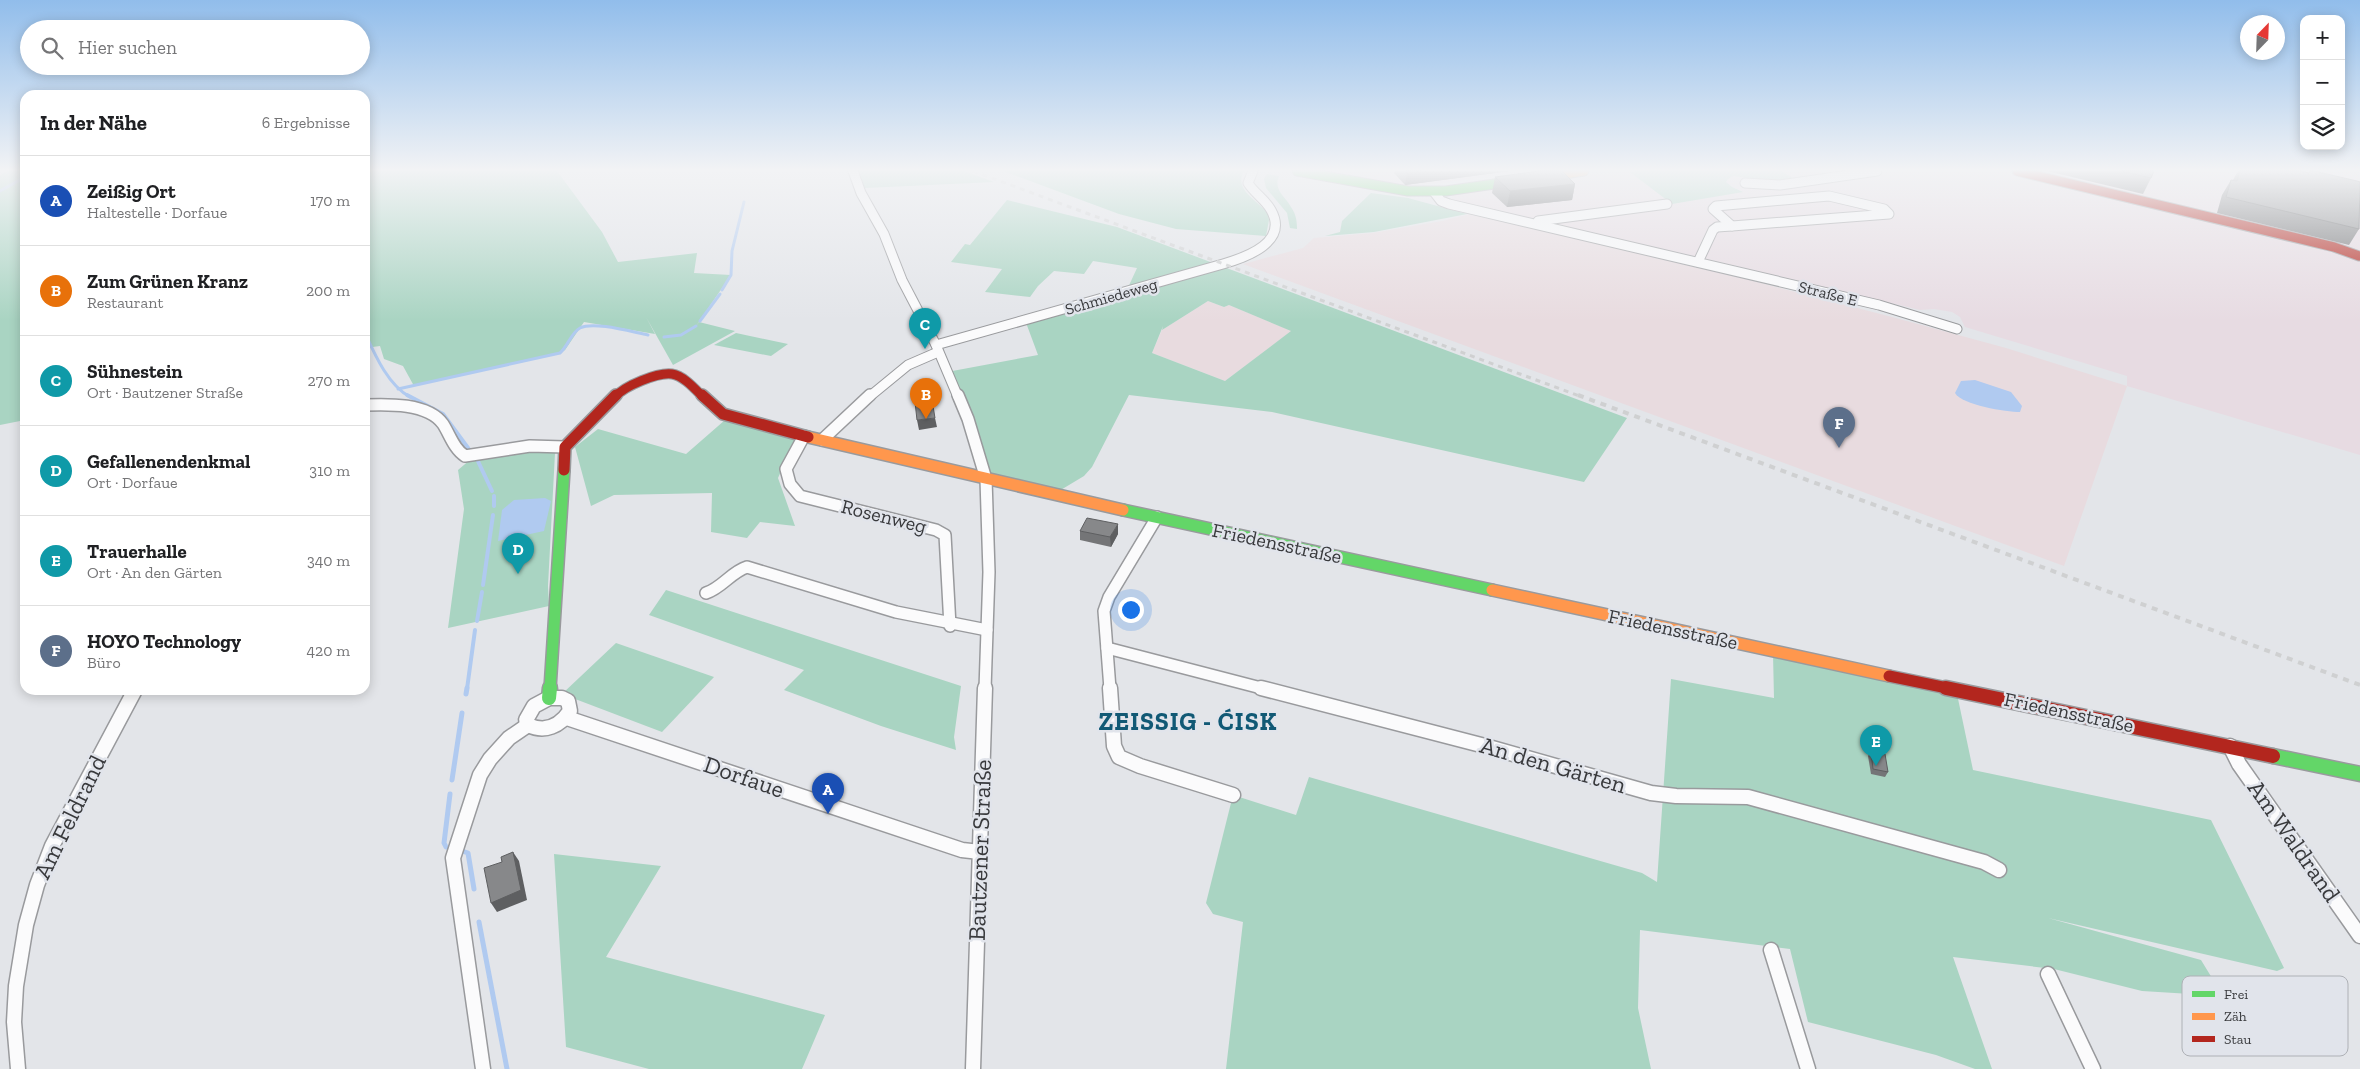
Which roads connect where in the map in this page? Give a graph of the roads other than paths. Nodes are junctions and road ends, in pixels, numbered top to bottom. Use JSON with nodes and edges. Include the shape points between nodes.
{"nodes":[{"id":1,"x":875,"y":221,"type":"edge"},
{"id":2,"x":1274,"y":221,"type":"edge"},
{"id":3,"x":1524,"y":221,"type":"edge"},
{"id":4,"x":1538,"y":221,"type":"edge"},
{"id":5,"x":1726,"y":221,"type":"edge"},
{"id":6,"x":1804,"y":221,"type":"edge"},
{"id":7,"x":2212,"y":221,"type":"edge"},
{"id":8,"x":1529,"y":222,"type":"junction"},
{"id":9,"x":1732,"y":226,"type":"junction"},
{"id":10,"x":2359,"y":256,"type":"edge"},
{"id":11,"x":1698,"y":262,"type":"junction"},
{"id":12,"x":1957,"y":329,"type":"dead end"},
{"id":13,"x":937,"y":349,"type":"junction"},
{"id":14,"x":370,"y":405,"type":"edge"},
{"id":15,"x":804,"y":436,"type":"junction"},
{"id":16,"x":822,"y":440,"type":"junction"},
{"id":17,"x":565,"y":447,"type":"junction"},
{"id":18,"x":986,"y":479,"type":"junction"},
{"id":19,"x":1157,"y":517,"type":"junction"},
{"id":20,"x":706,"y":593,"type":"dead end"},
{"id":21,"x":950,"y":626,"type":"junction"},
{"id":22,"x":987,"y":630,"type":"junction"},
{"id":23,"x":1107,"y":648,"type":"junction"},
{"id":24,"x":132,"y":695,"type":"edge"},
{"id":25,"x":549,"y":698,"type":"junction"},
{"id":26,"x":566,"y":718,"type":"junction"},
{"id":27,"x":528,"y":725,"type":"junction"},
{"id":28,"x":2230,"y":746,"type":"junction"},
{"id":29,"x":2360,"y":774,"type":"edge"},
{"id":30,"x":1233,"y":795,"type":"dead end"},
{"id":31,"x":980,"y":852,"type":"junction"},
{"id":32,"x":1999,"y":870,"type":"dead end"},
{"id":33,"x":2360,"y":936,"type":"edge"},
{"id":34,"x":1771,"y":950,"type":"dead end"},
{"id":35,"x":2048,"y":974,"type":"dead end"},
{"id":36,"x":18,"y":1069,"type":"edge"},
{"id":37,"x":483,"y":1069,"type":"edge"},
{"id":38,"x":974,"y":1069,"type":"edge"},
{"id":39,"x":1808,"y":1069,"type":"edge"},
{"id":40,"x":2093,"y":1069,"type":"edge"}],
"edges":[{"from":1,"to":13,"type":"street","name":"Bautzener Straße"},
{"from":2,"to":13,"type":"street","name":"Schmiedeweg","via":[[1276,230],[1273,238],[1262,248],[1234,260]]},
{"from":3,"to":8,"type":"street","name":"Straße E"},
{"from":4,"to":8,"type":"street","name":"Straße E"},
{"from":5,"to":9,"type":"street"},
{"from":6,"to":9,"type":"street"},
{"from":7,"to":10,"type":"street"},
{"from":8,"to":11,"type":"street","name":"Straße E"},
{"from":9,"to":11,"type":"street","via":[[1713,230]]},
{"from":11,"to":12,"type":"street","name":"Straße E","via":[[1879,305]]},
{"from":13,"to":16,"type":"street","name":"Schmiedeweg","via":[[895,375]]},
{"from":13,"to":18,"type":"street","name":"Bautzener Straße","via":[[968,419]]},
{"from":14,"to":17,"type":"street","via":[[395,406],[437,417],[459,453],[465,456],[530,446]]},
{"from":15,"to":16,"type":"street"},
{"from":15,"to":17,"type":"street","via":[[723,414],[713,409],[694,387],[670,374],[627,387],[618,393]]},
{"from":15,"to":21,"type":"street","name":"Rosenweg","via":[[786,469],[795,492],[800,496],[945,535]]},
{"from":16,"to":18,"type":"street"},
{"from":17,"to":25,"type":"street"},
{"from":18,"to":19,"type":"street","name":"Friedensstraße"},
{"from":18,"to":22,"type":"street","name":"Bautzener Straße"},
{"from":19,"to":23,"type":"street","via":[[1109,597],[1104,611]]},
{"from":19,"to":28,"type":"street","name":"Friedensstraße","via":[[1776,652]]},
{"from":20,"to":21,"type":"street","via":[[713,592],[738,569],[747,568]]},
{"from":21,"to":22,"type":"street"},
{"from":22,"to":31,"type":"street","name":"Bautzener Straße"},
{"from":23,"to":30,"type":"street","via":[[1114,746],[1119,757]]},
{"from":23,"to":32,"type":"street","name":"An den Gärten","via":[[1651,793],[1748,797],[1984,862]]},
{"from":24,"to":36,"type":"street","name":"Am Feldrand","via":[[40,873],[26,924],[14,1009]]},
{"from":25,"to":26,"type":"street","via":[[568,701],[570,711]]},
{"from":25,"to":27,"type":"street","via":[[529,710]]},
{"from":26,"to":27,"type":"street","via":[[547,729]]},
{"from":26,"to":31,"type":"street","name":"Dorfaue","via":[[962,850]]},
{"from":27,"to":37,"type":"street","via":[[509,738],[490,758],[480,775],[453,858]]},
{"from":28,"to":29,"type":"street","name":"Friedensstraße"},
{"from":28,"to":33,"type":"street","name":"Am Waldrand","via":[[2239,764]]},
{"from":31,"to":38,"type":"street","name":"Bautzener Straße"},
{"from":34,"to":39,"type":"street"},
{"from":35,"to":40,"type":"street"}]}
